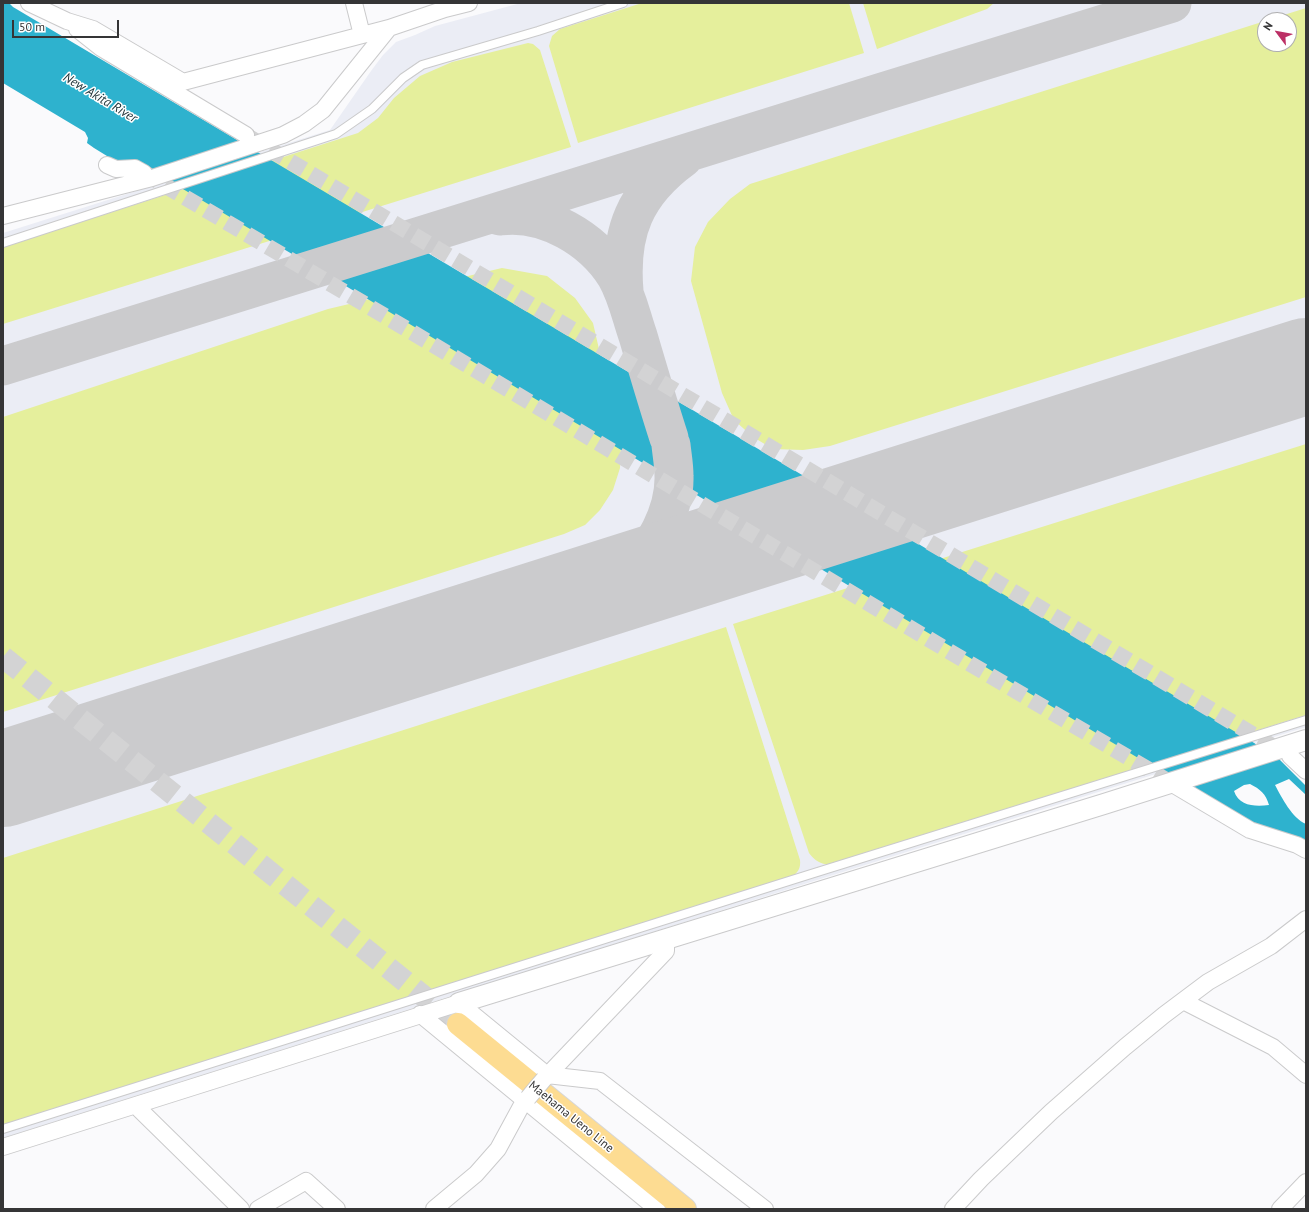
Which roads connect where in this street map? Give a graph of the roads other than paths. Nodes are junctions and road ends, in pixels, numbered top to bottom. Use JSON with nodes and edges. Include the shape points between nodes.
{"nodes":[{"id":1,"x":29,"y":3,"type":"edge"},
{"id":2,"x":354,"y":3,"type":"edge"},
{"id":3,"x":469,"y":3,"type":"edge"},
{"id":4,"x":623,"y":3,"type":"edge"},
{"id":5,"x":67,"y":21,"type":"junction"},
{"id":6,"x":389,"y":28,"type":"junction"},
{"id":7,"x":362,"y":35,"type":"junction"},
{"id":8,"x":246,"y":135,"type":"tunnel mouth"},
{"id":9,"x":107,"y":165,"type":"dead end"},
{"id":10,"x":144,"y":173,"type":"tunnel mouth"},
{"id":11,"x":3,"y":216,"type":"edge"},
{"id":12,"x":3,"y":243,"type":"edge"},
{"id":13,"x":1306,"y":720,"type":"edge"},
{"id":14,"x":1306,"y":740,"type":"edge"},
{"id":15,"x":1290,"y":756,"type":"tunnel mouth"},
{"id":16,"x":1306,"y":771,"type":"edge"},
{"id":17,"x":1176,"y":786,"type":"tunnel mouth"},
{"id":18,"x":1306,"y":850,"type":"edge"},
{"id":19,"x":1306,"y":919,"type":"edge"},
{"id":20,"x":666,"y":940,"type":"junction"},
{"id":21,"x":1183,"y":1001,"type":"junction"},
{"id":22,"x":459,"y":1002,"type":"junction"},
{"id":23,"x":420,"y":1014,"type":"junction"},
{"id":24,"x":458,"y":1024,"type":"tunnel mouth"},
{"id":25,"x":1306,"y":1075,"type":"edge"},
{"id":26,"x":546,"y":1077,"type":"junction"},
{"id":27,"x":526,"y":1099,"type":"junction"},
{"id":28,"x":136,"y":1106,"type":"junction"},
{"id":29,"x":3,"y":1130,"type":"edge"},
{"id":30,"x":3,"y":1148,"type":"edge"},
{"id":31,"x":1306,"y":1182,"type":"edge"},
{"id":32,"x":241,"y":1209,"type":"edge"},
{"id":33,"x":258,"y":1209,"type":"edge"},
{"id":34,"x":337,"y":1209,"type":"edge"},
{"id":35,"x":434,"y":1209,"type":"edge"},
{"id":36,"x":657,"y":1209,"type":"edge"},
{"id":37,"x":685,"y":1209,"type":"edge"},
{"id":38,"x":765,"y":1209,"type":"edge"},
{"id":39,"x":953,"y":1209,"type":"edge"},
{"id":40,"x":1280,"y":1209,"type":"edge"}],
"edges":[{"from":1,"to":5,"type":"street"},
{"from":2,"to":7,"type":"street"},
{"from":3,"to":6,"type":"street"},
{"from":4,"to":12,"type":"lane","via":[[538,31],[422,64],[403,78],[372,109],[336,134]]},
{"from":5,"to":7,"type":"street","via":[[93,29],[182,82]]},
{"from":5,"to":8,"type":"street","via":[[101,48]]},
{"from":6,"to":7,"type":"street"},
{"from":6,"to":11,"type":"street","via":[[323,110],[283,135],[152,178]]},
{"from":9,"to":10,"type":"street","via":[[116,169],[135,168]]},
{"from":13,"to":29,"type":"lane"},
{"from":14,"to":20,"type":"street"},
{"from":15,"to":16,"type":"street"},
{"from":17,"to":18,"type":"street","via":[[1250,830]]},
{"from":19,"to":21,"type":"street","via":[[1271,946],[1208,982]]},
{"from":20,"to":22,"type":"street"},
{"from":20,"to":26,"type":"street","via":[[666,951]]},
{"from":21,"to":25,"type":"street","via":[[1273,1047]]},
{"from":21,"to":39,"type":"street","via":[[1125,1047],[1051,1112],[980,1179]]},
{"from":22,"to":23,"type":"street"},
{"from":22,"to":26,"type":"street"},
{"from":23,"to":27,"type":"street"},
{"from":23,"to":28,"type":"street"},
{"from":24,"to":37,"type":"main road","name":"Maehama Ueno Line"},
{"from":26,"to":27,"type":"street","bridge":true},
{"from":26,"to":38,"type":"street","via":[[600,1081]]},
{"from":27,"to":35,"type":"street","via":[[498,1149],[476,1174]]},
{"from":27,"to":36,"type":"street"},
{"from":28,"to":30,"type":"street"},
{"from":28,"to":32,"type":"street"},
{"from":31,"to":40,"type":"street"},
{"from":33,"to":34,"type":"street","via":[[306,1180]]}]}
